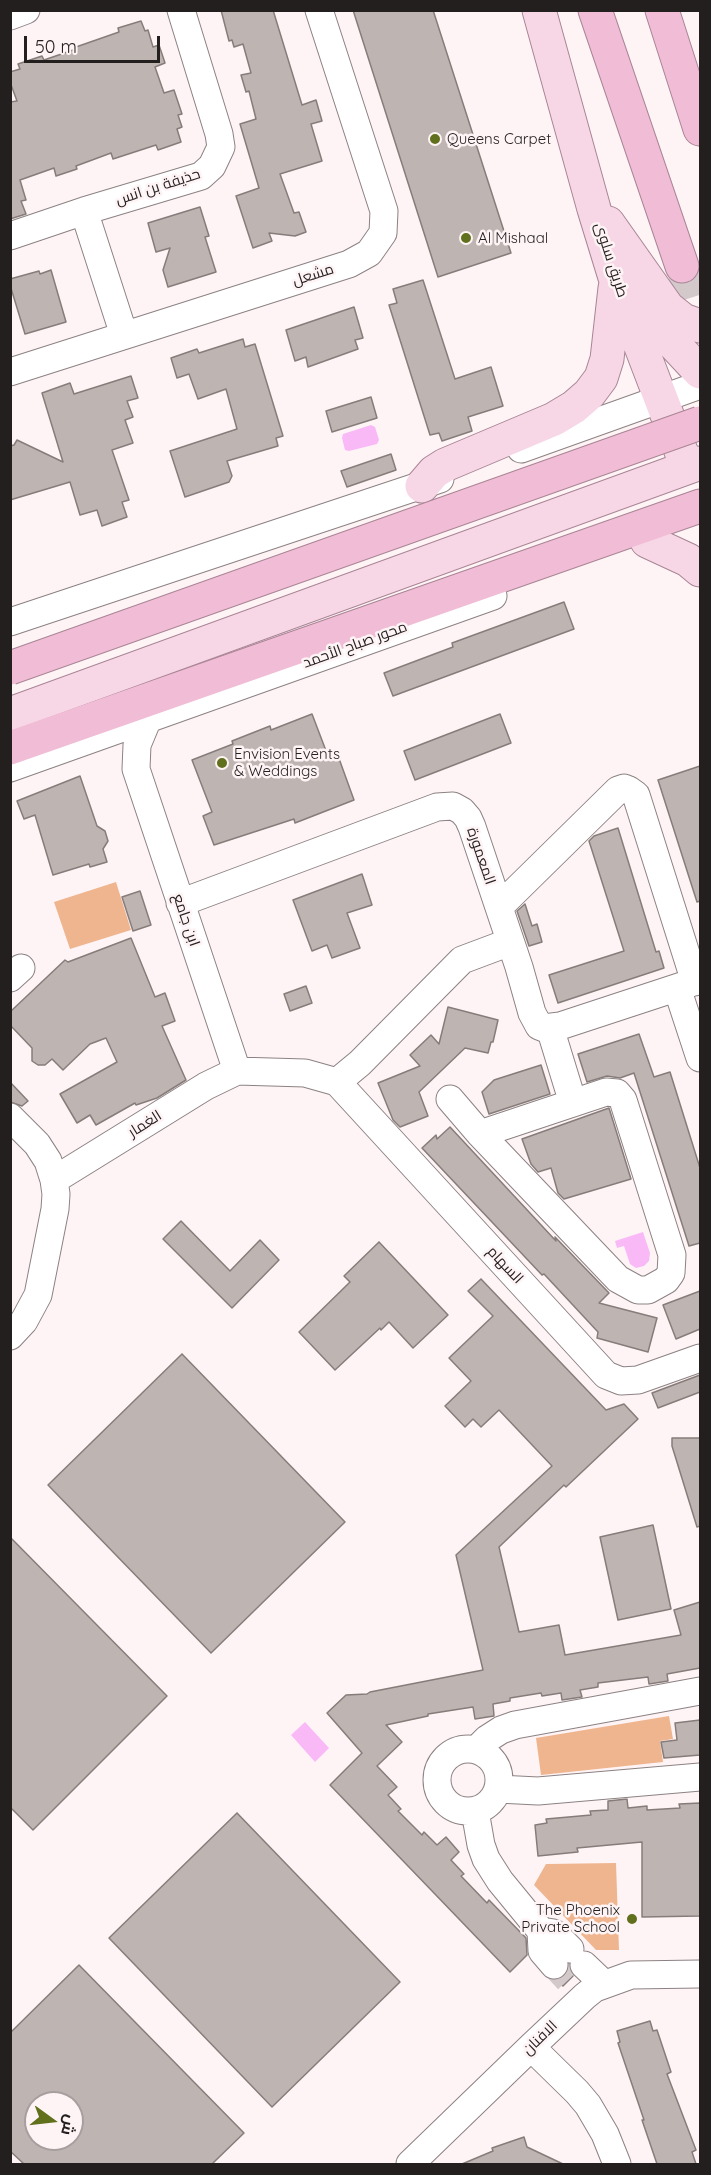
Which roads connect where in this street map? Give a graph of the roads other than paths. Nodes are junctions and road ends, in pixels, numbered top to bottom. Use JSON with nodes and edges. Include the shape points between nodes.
{"nodes":[{"id":1,"x":26,"y":10,"type":"edge"},
{"id":2,"x":181,"y":10,"type":"edge"},
{"id":3,"x":319,"y":10,"type":"edge"},
{"id":4,"x":539,"y":10,"type":"edge"},
{"id":5,"x":596,"y":10,"type":"edge"},
{"id":6,"x":663,"y":10,"type":"edge"},
{"id":7,"x":10,"y":16,"type":"edge"},
{"id":8,"x":700,"y":129,"type":"edge"},
{"id":9,"x":594,"y":208,"type":"junction"},
{"id":10,"x":84,"y":211,"type":"junction"},
{"id":11,"x":10,"y":236,"type":"edge"},
{"id":12,"x":682,"y":266,"type":"tunnel mouth"},
{"id":13,"x":617,"y":284,"type":"junction"},
{"id":14,"x":700,"y":326,"type":"edge"},
{"id":15,"x":124,"y":335,"type":"junction"},
{"id":16,"x":10,"y":372,"type":"edge"},
{"id":17,"x":700,"y":372,"type":"edge"},
{"id":18,"x":700,"y":385,"type":"edge"},
{"id":19,"x":660,"y":398,"type":"junction"},
{"id":20,"x":700,"y":412,"type":"edge"},
{"id":21,"x":700,"y":423,"type":"edge"},
{"id":22,"x":694,"y":466,"type":"edge"},
{"id":23,"x":422,"y":486,"type":"junction"},
{"id":24,"x":700,"y":504,"type":"edge"},
{"id":25,"x":700,"y":523,"type":"edge"},
{"id":26,"x":647,"y":540,"type":"junction"},
{"id":27,"x":700,"y":570,"type":"edge"},
{"id":28,"x":10,"y":622,"type":"edge"},
{"id":29,"x":10,"y":668,"type":"edge"},
{"id":30,"x":10,"y":714,"type":"edge"},
{"id":31,"x":147,"y":721,"type":"junction"},
{"id":32,"x":77,"y":745,"type":"junction"},
{"id":33,"x":10,"y":748,"type":"edge"},
{"id":34,"x":10,"y":768,"type":"edge"},
{"id":35,"x":135,"y":769,"type":"junction"},
{"id":36,"x":180,"y":903,"type":"junction"},
{"id":37,"x":499,"y":907,"type":"junction"},
{"id":38,"x":510,"y":942,"type":"junction"},
{"id":39,"x":691,"y":983,"type":"edge"},
{"id":40,"x":555,"y":1027,"type":"junction"},
{"id":41,"x":700,"y":1058,"type":"edge"},
{"id":42,"x":237,"y":1071,"type":"junction"},
{"id":43,"x":337,"y":1082,"type":"junction"},
{"id":44,"x":450,"y":1099,"type":"dead end"},
{"id":45,"x":578,"y":1101,"type":"junction"},
{"id":46,"x":10,"y":1117,"type":"edge"},
{"id":47,"x":480,"y":1134,"type":"junction"},
{"id":48,"x":54,"y":1180,"type":"junction"},
{"id":49,"x":10,"y":1336,"type":"edge"},
{"id":50,"x":700,"y":1358,"type":"edge"},
{"id":51,"x":700,"y":1691,"type":"edge"},
{"id":52,"x":476,"y":1750,"type":"junction"},
{"id":53,"x":700,"y":1777,"type":"edge"},
{"id":54,"x":498,"y":1789,"type":"junction"},
{"id":55,"x":475,"y":1810,"type":"junction"},
{"id":56,"x":578,"y":1973,"type":"junction"},
{"id":57,"x":700,"y":1974,"type":"edge"},
{"id":58,"x":531,"y":2047,"type":"junction"},
{"id":59,"x":410,"y":2164,"type":"edge"},
{"id":60,"x":617,"y":2164,"type":"edge"}],
"edges":[{"from":1,"to":7,"type":"street"},
{"from":2,"to":10,"type":"street","name":"حذيفة بن انس","via":[[219,134],[217,160],[201,176]]},
{"from":3,"to":15,"type":"street","name":"مشعل","via":[[384,211],[383,233],[369,253],[349,264]]},
{"from":4,"to":9,"type":"main road","name":"طريق سلوى"},
{"from":5,"to":12,"type":"highway"},
{"from":6,"to":8,"type":"highway"},
{"from":9,"to":13,"type":"main road","name":"طريق سلوى"},
{"from":9,"to":14,"type":"main road","via":[[623,242],[668,308],[683,320]]},
{"from":9,"to":17,"type":"main road","via":[[645,307]]},
{"from":10,"to":11,"type":"street","name":"حذيفة بن انس"},
{"from":10,"to":15,"type":"street"},
{"from":13,"to":19,"type":"main road","name":"طريق سلوى"},
{"from":13,"to":23,"type":"main road","via":[[607,359],[601,378],[589,393],[554,419],[445,465]]},
{"from":15,"to":16,"type":"street","name":"مشعل"},
{"from":18,"to":19,"type":"street"},
{"from":19,"to":20,"type":"main road"},
{"from":19,"to":22,"type":"main road","name":"طريق سلوى"},
{"from":19,"to":23,"type":"street"},
{"from":21,"to":29,"type":"highway","bridge":true},
{"from":22,"to":24,"type":"main road","name":"طريق سلوى"},
{"from":22,"to":30,"type":"main road"},
{"from":23,"to":28,"type":"street"},
{"from":24,"to":33,"type":"highway","name":"محور صباح الأحمد"},
{"from":25,"to":26,"type":"street","name":"محور صباح الأحمد"},
{"from":26,"to":27,"type":"main road"},
{"from":26,"to":31,"type":"street","name":"محور صباح الأحمد"},
{"from":31,"to":32,"type":"street","name":"محور صباح الأحمد"},
{"from":31,"to":35,"type":"street","name":"ابن جامع","via":[[137,745]]},
{"from":32,"to":34,"type":"street","name":"محور صباح الأحمد"},
{"from":32,"to":35,"type":"street","via":[[108,752]]},
{"from":35,"to":36,"type":"street","name":"ابن جامع"},
{"from":36,"to":37,"type":"street","name":"المعمورة","via":[[445,805],[462,811],[468,818]]},
{"from":36,"to":42,"type":"street","name":"ابن جامع"},
{"from":37,"to":38,"type":"street","name":"المعمورة"},
{"from":37,"to":39,"type":"street","via":[[624,788],[636,795]]},
{"from":38,"to":40,"type":"street","name":"المعمورة","via":[[535,1021],[544,1028]]},
{"from":38,"to":43,"type":"street","via":[[462,960]]},
{"from":39,"to":40,"type":"street"},
{"from":39,"to":41,"type":"street"},
{"from":40,"to":45,"type":"street"},
{"from":42,"to":43,"type":"street","via":[[305,1074]]},
{"from":42,"to":48,"type":"street","name":"الغمار"},
{"from":43,"to":50,"type":"street","name":"السهام","via":[[606,1375],[621,1381],[638,1380]]},
{"from":44,"to":47,"type":"street"},
{"from":45,"to":47,"type":"street"},
{"from":45,"to":47,"type":"street","via":[[613,1091],[623,1100],[672,1255],[671,1274],[648,1290],[638,1290],[618,1280]]},
{"from":46,"to":48,"type":"street","via":[[37,1144]]},
{"from":48,"to":49,"type":"street","via":[[55,1209],[38,1295],[24,1321]]},
{"from":51,"to":52,"type":"street","via":[[515,1725],[501,1730]]},
{"from":52,"to":54,"type":"street","via":[[489,1757],[496,1768]]},
{"from":52,"to":55,"type":"street","via":[[460,1750],[446,1757],[436,1780],[445,1802],[459,1810]]},
{"from":53,"to":54,"type":"street","via":[[538,1791]]},
{"from":54,"to":55,"type":"street","via":[[489,1802]]},
{"from":55,"to":56,"type":"street","via":[[486,1859],[541,1931],[542,1951]]},
{"from":56,"to":57,"type":"street","name":"الافنان"},
{"from":56,"to":58,"type":"street","name":"الافنان"},
{"from":58,"to":59,"type":"street","name":"الافنان"},
{"from":58,"to":60,"type":"street","via":[[588,2105]]}]}
